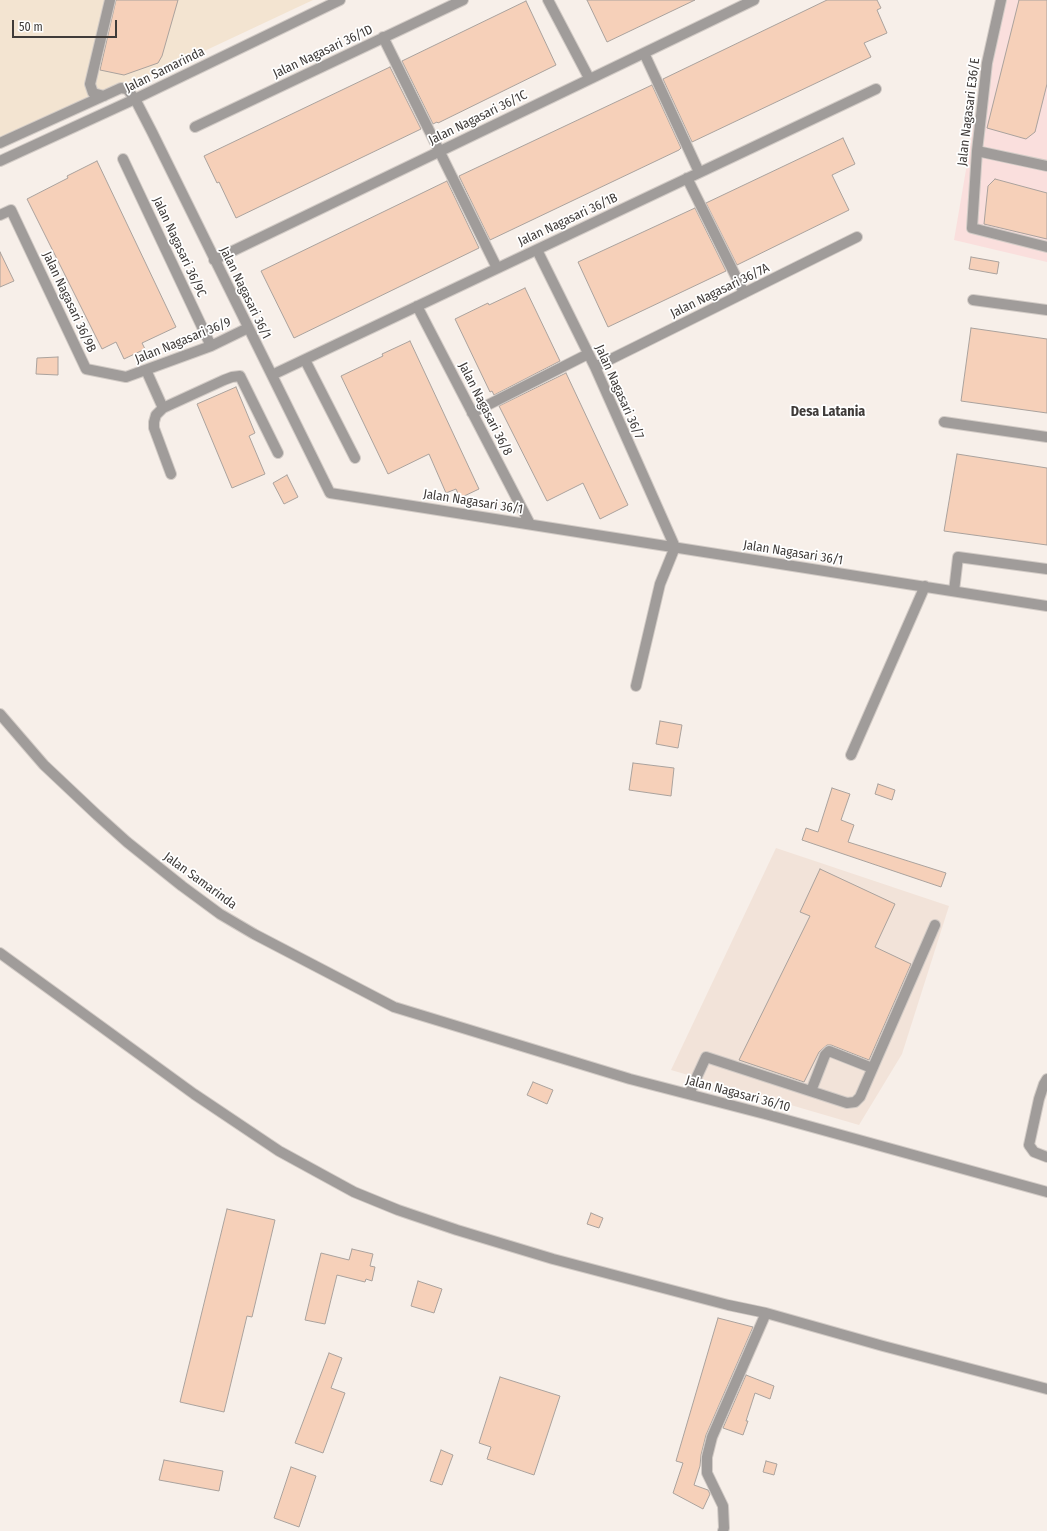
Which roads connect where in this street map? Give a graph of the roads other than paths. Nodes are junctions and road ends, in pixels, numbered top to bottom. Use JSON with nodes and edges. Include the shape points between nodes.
{"nodes":[{"id":1,"x":110,"y":0,"type":"edge"},
{"id":2,"x":340,"y":0,"type":"edge"},
{"id":3,"x":463,"y":0,"type":"edge"},
{"id":4,"x":548,"y":0,"type":"edge"},
{"id":5,"x":754,"y":0,"type":"edge"},
{"id":6,"x":1002,"y":0,"type":"edge"},
{"id":7,"x":383,"y":37,"type":"junction"},
{"id":8,"x":644,"y":53,"type":"junction"},
{"id":9,"x":589,"y":78,"type":"junction"},
{"id":10,"x":876,"y":89,"type":"dead end"},
{"id":11,"x":104,"y":96,"type":"junction"},
{"id":12,"x":135,"y":99,"type":"junction"},
{"id":13,"x":195,"y":127,"type":"dead end"},
{"id":14,"x":0,"y":143,"type":"edge"},
{"id":15,"x":439,"y":151,"type":"junction"},
{"id":16,"x":977,"y":152,"type":"junction"},
{"id":17,"x":123,"y":159,"type":"dead end"},
{"id":18,"x":0,"y":161,"type":"edge"},
{"id":19,"x":1047,"y":166,"type":"edge"},
{"id":20,"x":699,"y":172,"type":"junction"},
{"id":21,"x":687,"y":178,"type":"junction"},
{"id":22,"x":0,"y":214,"type":"edge"},
{"id":23,"x":858,"y":237,"type":"dead end"},
{"id":24,"x":1047,"y":247,"type":"edge"},
{"id":25,"x":537,"y":250,"type":"junction"},
{"id":26,"x":214,"y":260,"type":"junction"},
{"id":27,"x":497,"y":268,"type":"junction"},
{"id":28,"x":744,"y":293,"type":"junction"},
{"id":29,"x":973,"y":300,"type":"dead end"},
{"id":30,"x":417,"y":306,"type":"junction"},
{"id":31,"x":1047,"y":310,"type":"edge"},
{"id":32,"x":248,"y":328,"type":"junction"},
{"id":33,"x":211,"y":346,"type":"junction"},
{"id":34,"x":588,"y":354,"type":"junction"},
{"id":35,"x":305,"y":360,"type":"junction"},
{"id":36,"x":595,"y":367,"type":"junction"},
{"id":37,"x":146,"y":370,"type":"junction"},
{"id":38,"x":272,"y":375,"type":"junction"},
{"id":39,"x":126,"y":377,"type":"joint"},
{"id":40,"x":163,"y":408,"type":"junction"},
{"id":41,"x":472,"y":412,"type":"junction"},
{"id":42,"x":944,"y":422,"type":"dead end"},
{"id":43,"x":1047,"y":437,"type":"edge"},
{"id":44,"x":278,"y":453,"type":"dead end"},
{"id":45,"x":354,"y":458,"type":"dead end"},
{"id":46,"x":171,"y":474,"type":"dead end"},
{"id":47,"x":530,"y":524,"type":"junction"},
{"id":48,"x":674,"y":547,"type":"junction"},
{"id":49,"x":1047,"y":569,"type":"edge"},
{"id":50,"x":925,"y":586,"type":"junction"},
{"id":51,"x":954,"y":591,"type":"junction"},
{"id":52,"x":1047,"y":606,"type":"edge"},
{"id":53,"x":636,"y":686,"type":"dead end"},
{"id":54,"x":0,"y":714,"type":"edge"},
{"id":55,"x":851,"y":755,"type":"dead end"},
{"id":56,"x":935,"y":924,"type":"dead end"},
{"id":57,"x":0,"y":953,"type":"edge"},
{"id":58,"x":423,"y":1016,"type":"joint"},
{"id":59,"x":872,"y":1068,"type":"junction"},
{"id":60,"x":1047,"y":1079,"type":"edge"},
{"id":61,"x":811,"y":1091,"type":"junction"},
{"id":62,"x":689,"y":1094,"type":"junction"},
{"id":63,"x":1047,"y":1157,"type":"edge"},
{"id":64,"x":1047,"y":1192,"type":"edge"},
{"id":65,"x":766,"y":1313,"type":"junction"},
{"id":66,"x":1047,"y":1389,"type":"edge"},
{"id":67,"x":723,"y":1531,"type":"edge"}],
"edges":[{"from":1,"to":11,"type":"street","via":[[90,84],[93,93]]},
{"from":2,"to":12,"type":"street","name":"Jalan Samarinda"},
{"from":3,"to":7,"type":"street","name":"Jalan Nagasari 36/1D"},
{"from":4,"to":9,"type":"street"},
{"from":5,"to":8,"type":"street","name":"Jalan Nagasari 36/1C"},
{"from":6,"to":16,"type":"street","name":"Jalan Nagasari E36/E","via":[[987,64]]},
{"from":7,"to":13,"type":"street","name":"Jalan Nagasari 36/1D"},
{"from":7,"to":15,"type":"street"},
{"from":8,"to":9,"type":"street","name":"Jalan Nagasari 36/1C"},
{"from":8,"to":20,"type":"street"},
{"from":9,"to":15,"type":"street","name":"Jalan Nagasari 36/1C"},
{"from":10,"to":20,"type":"street","name":"Jalan Nagasari 36/1B"},
{"from":11,"to":12,"type":"street","via":[[120,88],[127,89]]},
{"from":11,"to":14,"type":"street"},
{"from":12,"to":18,"type":"street","name":"Jalan Samarinda"},
{"from":12,"to":26,"type":"street","name":"Jalan Nagasari 36/1"},
{"from":15,"to":26,"type":"street","name":"Jalan Nagasari 36/1C"},
{"from":15,"to":27,"type":"street"},
{"from":16,"to":19,"type":"street"},
{"from":16,"to":24,"type":"street","name":"Jalan Nagasari E36/E","via":[[972,228]]},
{"from":17,"to":33,"type":"street","name":"Jalan Nagasari 36/9C"},
{"from":20,"to":21,"type":"street","name":"Jalan Nagasari 36/1B"},
{"from":21,"to":25,"type":"street","name":"Jalan Nagasari 36/1B"},
{"from":21,"to":28,"type":"street"},
{"from":22,"to":39,"type":"street","name":"Jalan Nagasari 36/9B","via":[[10,210],[86,368]]},
{"from":23,"to":28,"type":"street","name":"Jalan Nagasari 36/7A"},
{"from":25,"to":27,"type":"street","name":"Jalan Nagasari 36/1B"},
{"from":25,"to":34,"type":"street","name":"Jalan Nagasari 36/7"},
{"from":26,"to":32,"type":"street","name":"Jalan Nagasari 36/1"},
{"from":27,"to":30,"type":"street","name":"Jalan Nagasari 36/1B"},
{"from":28,"to":36,"type":"street","name":"Jalan Nagasari 36/7A"},
{"from":29,"to":31,"type":"street"},
{"from":30,"to":35,"type":"street","name":"Jalan Nagasari 36/1B"},
{"from":30,"to":41,"type":"street","name":"Jalan Nagasari 36/8"},
{"from":32,"to":33,"type":"street","name":"Jalan Nagasari 36/9"},
{"from":32,"to":38,"type":"street","name":"Jalan Nagasari 36/1"},
{"from":33,"to":37,"type":"street","name":"Jalan Nagasari 36/9"},
{"from":34,"to":36,"type":"street","name":"Jalan Nagasari 36/7"},
{"from":34,"to":41,"type":"street"},
{"from":35,"to":38,"type":"street","name":"Jalan Nagasari 36/1B"},
{"from":35,"to":45,"type":"street"},
{"from":36,"to":48,"type":"street","name":"Jalan Nagasari 36/7"},
{"from":37,"to":39,"type":"street","name":"Jalan Nagasari 36/9"},
{"from":37,"to":40,"type":"street"},
{"from":38,"to":47,"type":"street","name":"Jalan Nagasari 36/1","via":[[330,493]]},
{"from":40,"to":44,"type":"street","via":[[224,380],[240,376]]},
{"from":40,"to":46,"type":"street","via":[[156,415],[154,428]]},
{"from":41,"to":47,"type":"street","name":"Jalan Nagasari 36/8"},
{"from":42,"to":43,"type":"street"},
{"from":47,"to":48,"type":"street","name":"Jalan Nagasari 36/1"},
{"from":48,"to":50,"type":"street","name":"Jalan Nagasari 36/1"},
{"from":48,"to":53,"type":"street","via":[[660,584]]},
{"from":49,"to":51,"type":"street","via":[[958,557]]},
{"from":50,"to":51,"type":"street","name":"Jalan Nagasari 36/1"},
{"from":50,"to":55,"type":"street"},
{"from":51,"to":52,"type":"street","name":"Jalan Nagasari 36/1"},
{"from":54,"to":58,"type":"street","name":"Jalan Samarinda","via":[[44,765],[96,815],[220,914],[394,1007]]},
{"from":56,"to":59,"type":"street"},
{"from":57,"to":65,"type":"street","via":[[194,1094],[279,1151],[354,1192],[457,1230],[553,1259]]},
{"from":58,"to":62,"type":"street","name":"Jalan Nagasari 36/10","via":[[630,1080]]},
{"from":59,"to":61,"type":"street","via":[[860,1097],[855,1102],[847,1103]]},
{"from":59,"to":61,"type":"street","via":[[829,1051],[825,1055]]},
{"from":60,"to":63,"type":"street","via":[[1039,1099],[1029,1145],[1034,1152]]},
{"from":61,"to":62,"type":"street","via":[[706,1057]]},
{"from":62,"to":64,"type":"street","name":"Jalan Nagasari 36/10"},
{"from":65,"to":66,"type":"street"},
{"from":65,"to":67,"type":"street","via":[[715,1430],[707,1457],[707,1473],[723,1506]]}]}
